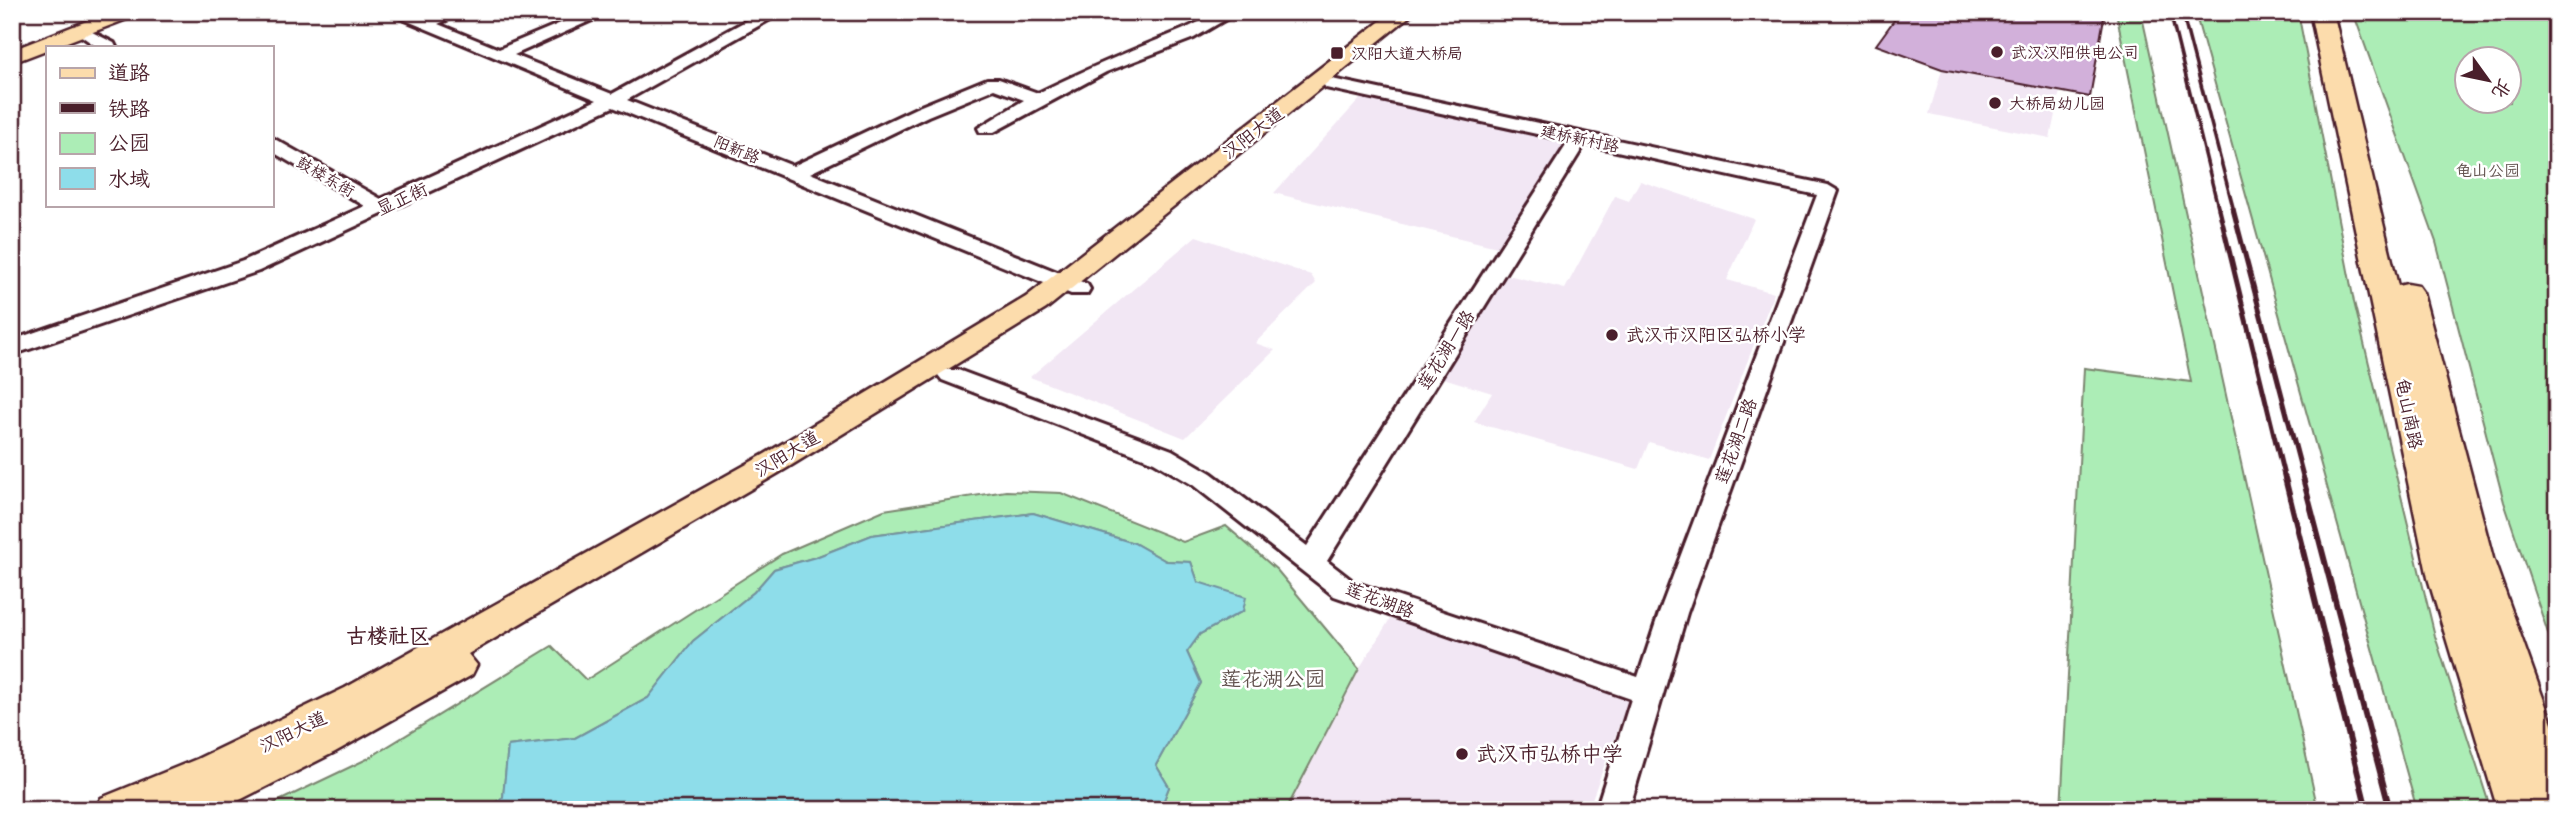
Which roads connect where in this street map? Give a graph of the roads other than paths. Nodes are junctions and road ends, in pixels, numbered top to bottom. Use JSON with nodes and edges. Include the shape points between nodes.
{"nodes":[{"id":1,"x":128,"y":12,"type":"edge"},
{"id":2,"x":151,"y":12,"type":"edge"},
{"id":3,"x":394,"y":12,"type":"edge"},
{"id":4,"x":455,"y":12,"type":"edge"},
{"id":5,"x":601,"y":12,"type":"edge"},
{"id":6,"x":775,"y":12,"type":"edge"},
{"id":7,"x":1230,"y":12,"type":"edge"},
{"id":8,"x":1405,"y":12,"type":"edge"},
{"id":9,"x":1421,"y":12,"type":"edge"},
{"id":10,"x":2321,"y":12,"type":"edge"},
{"id":11,"x":2339,"y":12,"type":"edge"},
{"id":12,"x":424,"y":24,"type":"junction"},
{"id":13,"x":88,"y":35,"type":"junction"},
{"id":14,"x":63,"y":46,"type":"edge"},
{"id":15,"x":106,"y":46,"type":"edge"},
{"id":16,"x":46,"y":53,"type":"edge"},
{"id":17,"x":501,"y":54,"type":"junction"},
{"id":18,"x":12,"y":57,"type":"edge"},
{"id":19,"x":12,"y":69,"type":"edge"},
{"id":20,"x":1332,"y":84,"type":"junction"},
{"id":21,"x":1039,"y":99,"type":"junction"},
{"id":22,"x":615,"y":100,"type":"junction"},
{"id":23,"x":987,"y":128,"type":"dead end"},
{"id":24,"x":1580,"y":138,"type":"junction"},
{"id":25,"x":273,"y":144,"type":"edge"},
{"id":26,"x":795,"y":173,"type":"junction"},
{"id":27,"x":1828,"y":191,"type":"joint"},
{"id":28,"x":382,"y":208,"type":"junction"},
{"id":29,"x":1071,"y":286,"type":"junction"},
{"id":30,"x":12,"y":348,"type":"edge"},
{"id":31,"x":950,"y":375,"type":"junction"},
{"id":32,"x":1311,"y":563,"type":"junction"},
{"id":33,"x":1648,"y":692,"type":"junction"},
{"id":34,"x":2557,"y":803,"type":"edge"},
{"id":35,"x":115,"y":810,"type":"edge"},
{"id":36,"x":180,"y":810,"type":"edge"},
{"id":37,"x":1612,"y":810,"type":"edge"},
{"id":38,"x":2522,"y":810,"type":"edge"}],
"edges":[{"from":1,"to":18,"type":"main road"},
{"from":2,"to":13,"type":"main road"},
{"from":3,"to":12,"type":"street","name":"阳新路"},
{"from":4,"to":12,"type":"street"},
{"from":5,"to":17,"type":"street"},
{"from":6,"to":22,"type":"street","name":"显正街"},
{"from":7,"to":21,"type":"street"},
{"from":8,"to":29,"type":"main road","name":"汉阳大道"},
{"from":9,"to":20,"type":"main road","name":"汉阳大道"},
{"from":10,"to":38,"type":"highway","name":"龟山南路","via":[[2448,578]]},
{"from":11,"to":34,"type":"highway","name":"龟山南路","via":[[2473,558]]},
{"from":12,"to":17,"type":"street","name":"阳新路"},
{"from":13,"to":14,"type":"main road"},
{"from":13,"to":15,"type":"street"},
{"from":16,"to":19,"type":"main road"},
{"from":17,"to":22,"type":"street","name":"阳新路"},
{"from":20,"to":24,"type":"street","name":"建桥新村路"},
{"from":20,"to":29,"type":"main road","name":"汉阳大道"},
{"from":21,"to":23,"type":"street"},
{"from":21,"to":26,"type":"street","via":[[993,83]]},
{"from":22,"to":26,"type":"street","name":"阳新路"},
{"from":22,"to":28,"type":"street","name":"显正街"},
{"from":24,"to":27,"type":"street","name":"建桥新村路"},
{"from":24,"to":32,"type":"street","name":"莲花湖一路"},
{"from":25,"to":28,"type":"street","name":"鼓楼东街"},
{"from":26,"to":29,"type":"street","name":"阳新路"},
{"from":27,"to":33,"type":"street","name":"莲花湖二路"},
{"from":28,"to":30,"type":"street","name":"显正街","via":[[251,266]]},
{"from":29,"to":31,"type":"main road","name":"汉阳大道","via":[[999,346]]},
{"from":29,"to":35,"type":"main road","name":"汉阳大道","via":[[776,461],[358,699],[234,761]]},
{"from":31,"to":32,"type":"street","name":"莲花湖路","via":[[1163,456],[1202,479]]},
{"from":31,"to":36,"type":"main road","name":"汉阳大道","via":[[375,715]]},
{"from":32,"to":33,"type":"street","name":"莲花湖路","via":[[1344,589]]},
{"from":33,"to":37,"type":"street"}]}
